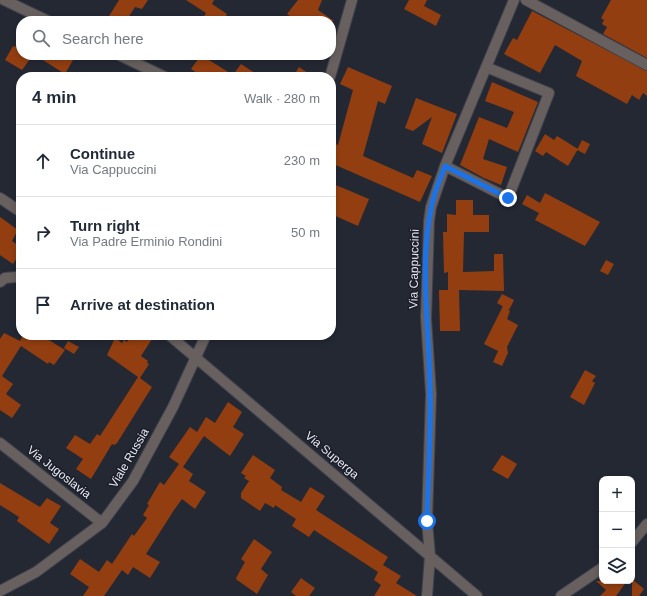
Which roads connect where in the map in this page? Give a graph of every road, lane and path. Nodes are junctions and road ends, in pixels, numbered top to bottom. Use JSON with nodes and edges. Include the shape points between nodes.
{"nodes":[{"id":1,"x":4,"y":0,"type":"edge"},
{"id":2,"x":352,"y":0,"type":"edge"},
{"id":3,"x":514,"y":0,"type":"edge"},
{"id":4,"x":526,"y":0,"type":"edge"},
{"id":5,"x":38,"y":16,"type":"edge"},
{"id":6,"x":336,"y":56,"type":"edge"},
{"id":7,"x":129,"y":60,"type":"edge"},
{"id":8,"x":335,"y":60,"type":"edge"},
{"id":9,"x":647,"y":65,"type":"edge"},
{"id":10,"x":486,"y":67,"type":"junction"},
{"id":11,"x":155,"y":72,"type":"edge"},
{"id":12,"x":331,"y":72,"type":"edge"},
{"id":13,"x":445,"y":166,"type":"junction"},
{"id":14,"x":0,"y":198,"type":"edge"},
{"id":15,"x":16,"y":209,"type":"edge"},
{"id":16,"x":16,"y":276,"type":"dead end"},
{"id":17,"x":0,"y":282,"type":"edge"},
{"id":18,"x":175,"y":340,"type":"edge"},
{"id":19,"x":204,"y":340,"type":"edge"},
{"id":20,"x":196,"y":357,"type":"junction"},
{"id":21,"x":0,"y":442,"type":"edge"},
{"id":22,"x":102,"y":523,"type":"junction"},
{"id":23,"x":647,"y":524,"type":"edge"},
{"id":24,"x":635,"y":538,"type":"edge"},
{"id":25,"x":430,"y":556,"type":"junction"},
{"id":26,"x":599,"y":570,"type":"edge"},
{"id":27,"x":0,"y":591,"type":"edge"},
{"id":28,"x":427,"y":596,"type":"edge"},
{"id":29,"x":477,"y":596,"type":"edge"},
{"id":30,"x":561,"y":596,"type":"edge"}],
"edges":[{"from":1,"to":5,"type":"street"},
{"from":2,"to":6,"type":"street"},
{"from":3,"to":10,"type":"street","name":"Via Cappuccini"},
{"from":4,"to":9,"type":"street"},
{"from":7,"to":11,"type":"street"},
{"from":8,"to":12,"type":"street"},
{"from":10,"to":13,"type":"street","name":"Via Cappuccini"},
{"from":10,"to":13,"type":"street","via":[[549,93],[508,198]]},
{"from":13,"to":25,"type":"street","name":"Via Cappuccini","via":[[431,207],[427,239],[426,318],[430,394],[427,521]]},
{"from":14,"to":15,"type":"street"},
{"from":16,"to":17,"type":"street"},
{"from":18,"to":20,"type":"street","name":"Via Superga"},
{"from":19,"to":20,"type":"street","name":"Viale Russia"},
{"from":20,"to":22,"type":"street","name":"Viale Russia","via":[[173,407],[133,481]]},
{"from":20,"to":25,"type":"street","name":"Via Superga"},
{"from":21,"to":22,"type":"street","name":"Via Jugoslavia"},
{"from":22,"to":27,"type":"street","name":"Viale Russia","via":[[36,572]]},
{"from":23,"to":24,"type":"street"},
{"from":25,"to":28,"type":"street","name":"Via Cappuccini"},
{"from":25,"to":29,"type":"street","name":"Via Superga"},
{"from":26,"to":30,"type":"street"}]}
